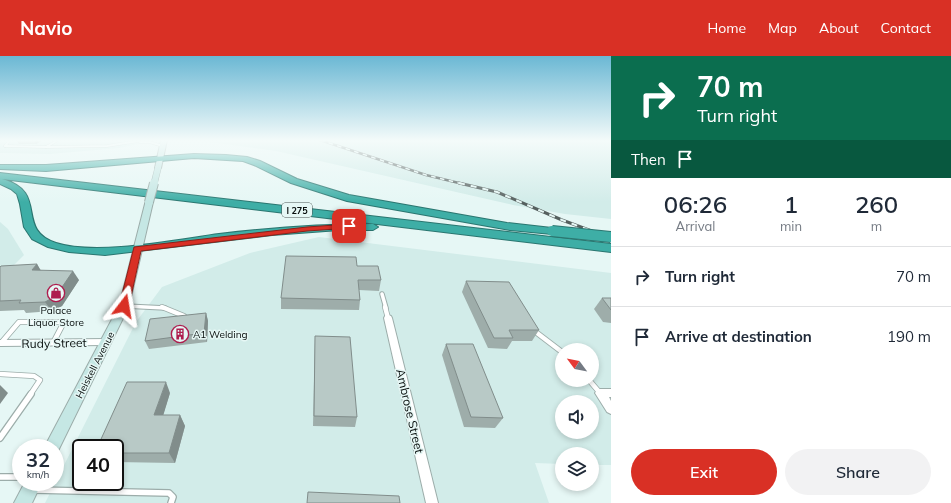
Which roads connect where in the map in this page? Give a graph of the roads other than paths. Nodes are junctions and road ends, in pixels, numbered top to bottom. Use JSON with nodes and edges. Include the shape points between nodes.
{"nodes":[{"id":1,"x":126,"y":161,"type":"edge"},
{"id":2,"x":159,"y":161,"type":"edge"},
{"id":3,"x":250,"y":161,"type":"edge"},
{"id":4,"x":0,"y":168,"type":"edge"},
{"id":5,"x":0,"y":176,"type":"edge"},
{"id":6,"x":0,"y":180,"type":"edge"},
{"id":7,"x":510,"y":227,"type":"junction"},
{"id":8,"x":483,"y":232,"type":"junction"},
{"id":9,"x":611,"y":237,"type":"edge"},
{"id":10,"x":137,"y":248,"type":"junction"},
{"id":11,"x":611,"y":248,"type":"edge"},
{"id":12,"x":382,"y":294,"type":"dead end"},
{"id":13,"x":124,"y":306,"type":"junction"},
{"id":14,"x":184,"y":316,"type":"edge"},
{"id":15,"x":388,"y":318,"type":"joint"},
{"id":16,"x":537,"y":333,"type":"edge"},
{"id":17,"x":107,"y":342,"type":"junction"},
{"id":18,"x":1,"y":343,"type":"edge"},
{"id":19,"x":53,"y":343,"type":"junction"},
{"id":20,"x":555,"y":347,"type":"edge"},
{"id":21,"x":0,"y":374,"type":"edge"},
{"id":22,"x":595,"y":387,"type":"edge"},
{"id":23,"x":600,"y":392,"type":"junction"},
{"id":24,"x":611,"y":393,"type":"edge"},
{"id":25,"x":611,"y":409,"type":"edge"},
{"id":26,"x":0,"y":438,"type":"edge"},
{"id":27,"x":57,"y":439,"type":"edge"},
{"id":28,"x":1,"y":478,"type":"edge"},
{"id":29,"x":12,"y":482,"type":"edge"},
{"id":30,"x":64,"y":489,"type":"edge"},
{"id":31,"x":171,"y":503,"type":"edge"},
{"id":32,"x":432,"y":503,"type":"edge"}],
"edges":[{"from":1,"to":4,"type":"highway","via":[[54,167]]},
{"from":2,"to":10,"type":"street","name":"Heiskell Avenue","bridge":true},
{"from":3,"to":7,"type":"highway","via":[[294,180],[347,198]]},
{"from":4,"to":7,"type":"highway","number":"I 275"},
{"from":5,"to":8,"type":"highway","number":"I 275"},
{"from":6,"to":10,"type":"highway","via":[[21,193],[29,227],[41,239],[74,250]]},
{"from":7,"to":9,"type":"highway","number":"I 275","bridge":true},
{"from":8,"to":10,"type":"highway","via":[[349,226]]},
{"from":8,"to":11,"type":"highway","number":"I 275"},
{"from":10,"to":13,"type":"street","name":"Heiskell Avenue"},
{"from":12,"to":15,"type":"lane"},
{"from":13,"to":14,"type":"lane","via":[[162,307]]},
{"from":13,"to":17,"type":"street","name":"Heiskell Avenue"},
{"from":15,"to":32,"type":"street","name":"Ambrose Street"},
{"from":16,"to":20,"type":"lane"},
{"from":17,"to":19,"type":"street","name":"Rudy Street"},
{"from":17,"to":27,"type":"street","name":"Heiskell Avenue"},
{"from":18,"to":19,"type":"street","name":"Rudy Street"},
{"from":18,"to":19,"type":"lane","via":[[19,322],[64,322]]},
{"from":21,"to":26,"type":"lane","via":[[34,376],[40,380]]},
{"from":22,"to":23,"type":"lane"},
{"from":23,"to":24,"type":"street"},
{"from":23,"to":25,"type":"street"},
{"from":28,"to":29,"type":"lane"},
{"from":30,"to":31,"type":"lane","via":[[170,493],[173,497]]}]}
